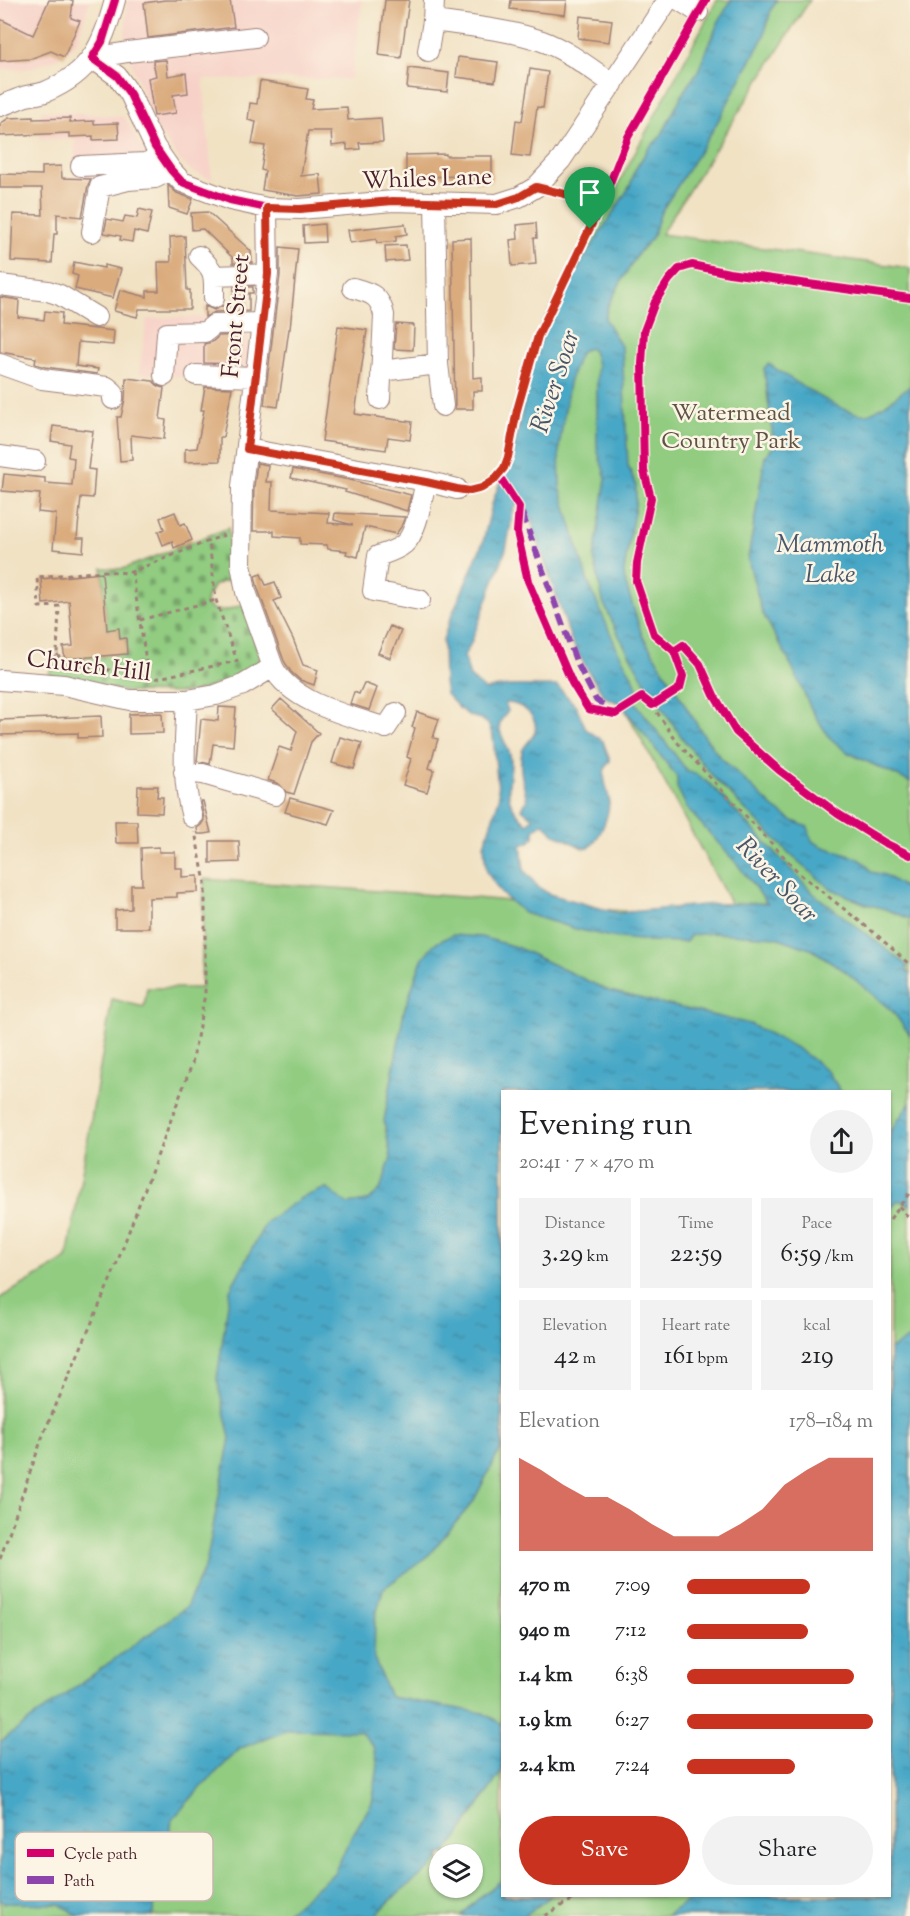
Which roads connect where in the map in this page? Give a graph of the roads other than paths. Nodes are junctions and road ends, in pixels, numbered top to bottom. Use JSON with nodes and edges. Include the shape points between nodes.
{"nodes":[{"id":1,"x":434,"y":0,"type":"edge"},
{"id":2,"x":668,"y":0,"type":"edge"},
{"id":3,"x":679,"y":0,"type":"edge"},
{"id":4,"x":120,"y":1,"type":"edge"},
{"id":5,"x":698,"y":12,"type":"dead end"},
{"id":6,"x":433,"y":21,"type":"junction"},
{"id":7,"x":255,"y":38,"type":"dead end"},
{"id":8,"x":428,"y":51,"type":"dead end"},
{"id":9,"x":92,"y":58,"type":"junction"},
{"id":10,"x":613,"y":84,"type":"junction"},
{"id":11,"x":0,"y":93,"type":"edge"},
{"id":12,"x":24,"y":97,"type":"junction"},
{"id":13,"x":0,"y":106,"type":"edge"},
{"id":14,"x":166,"y":163,"type":"junction"},
{"id":15,"x":81,"y":166,"type":"dead end"},
{"id":16,"x":435,"y":202,"type":"junction"},
{"id":17,"x":267,"y":208,"type":"junction"},
{"id":18,"x":92,"y":232,"type":"dead end"},
{"id":19,"x":199,"y":256,"type":"dead end"},
{"id":20,"x":268,"y":274,"type":"junction"},
{"id":21,"x":214,"y":276,"type":"junction"},
{"id":22,"x":0,"y":285,"type":"edge"},
{"id":23,"x":353,"y":288,"type":"dead end"},
{"id":24,"x":214,"y":298,"type":"dead end"},
{"id":25,"x":96,"y":317,"type":"dead end"},
{"id":26,"x":263,"y":323,"type":"junction"},
{"id":27,"x":0,"y":364,"type":"edge"},
{"id":28,"x":438,"y":364,"type":"junction"},
{"id":29,"x":381,"y":371,"type":"junction"},
{"id":30,"x":196,"y":375,"type":"dead end"},
{"id":31,"x":165,"y":376,"type":"dead end"},
{"id":32,"x":256,"y":377,"type":"junction"},
{"id":33,"x":113,"y":399,"type":"dead end"},
{"id":34,"x":380,"y":399,"type":"dead end"},
{"id":35,"x":443,"y":406,"type":"dead end"},
{"id":36,"x":247,"y":449,"type":"junction"},
{"id":37,"x":0,"y":456,"type":"edge"},
{"id":38,"x":35,"y":460,"type":"dead end"},
{"id":39,"x":426,"y":482,"type":"junction"},
{"id":40,"x":457,"y":489,"type":"dead end"},
{"id":41,"x":420,"y":600,"type":"dead end"},
{"id":42,"x":273,"y":667,"type":"junction"},
{"id":43,"x":0,"y":680,"type":"edge"},
{"id":44,"x":187,"y":700,"type":"junction"},
{"id":45,"x":388,"y":729,"type":"dead end"},
{"id":46,"x":184,"y":772,"type":"junction"},
{"id":47,"x":275,"y":795,"type":"dead end"},
{"id":48,"x":192,"y":817,"type":"road end"}],
"edges":[{"from":1,"to":6,"type":"street"},
{"from":2,"to":10,"type":"street","name":"Whiles Lane"},
{"from":3,"to":5,"type":"street"},
{"from":4,"to":9,"type":"street"},
{"from":6,"to":8,"type":"street"},
{"from":6,"to":10,"type":"street","via":[[542,41]]},
{"from":7,"to":9,"type":"street"},
{"from":9,"to":12,"type":"street","via":[[62,83]]},
{"from":9,"to":14,"type":"street","via":[[117,76],[130,94]]},
{"from":10,"to":16,"type":"street","name":"Whiles Lane","via":[[561,160],[536,187],[497,204]]},
{"from":11,"to":12,"type":"street"},
{"from":12,"to":13,"type":"street"},
{"from":14,"to":15,"type":"street"},
{"from":14,"to":17,"type":"street","via":[[182,182],[230,200]]},
{"from":14,"to":18,"type":"street","via":[[155,178],[100,187]]},
{"from":16,"to":17,"type":"street","name":"Whiles Lane"},
{"from":16,"to":28,"type":"street"},
{"from":17,"to":20,"type":"street","name":"Front Street"},
{"from":19,"to":21,"type":"street","via":[[212,268]]},
{"from":20,"to":21,"type":"street"},
{"from":20,"to":26,"type":"street","name":"Front Street"},
{"from":21,"to":24,"type":"street"},
{"from":22,"to":25,"type":"street","via":[[48,291]]},
{"from":23,"to":29,"type":"street","via":[[375,297],[381,304]]},
{"from":26,"to":31,"type":"street","via":[[215,324],[205,332],[167,333]]},
{"from":26,"to":32,"type":"street","name":"Front Street"},
{"from":27,"to":33,"type":"street","via":[[42,379],[107,387],[113,392]]},
{"from":28,"to":29,"type":"street"},
{"from":28,"to":35,"type":"street"},
{"from":29,"to":34,"type":"street"},
{"from":30,"to":32,"type":"street"},
{"from":32,"to":36,"type":"street","name":"Front Street"},
{"from":36,"to":39,"type":"street"},
{"from":36,"to":42,"type":"street","name":"Front Street","via":[[242,486],[241,564],[246,592]]},
{"from":37,"to":38,"type":"street"},
{"from":39,"to":40,"type":"street"},
{"from":39,"to":41,"type":"street","via":[[407,543],[378,556],[373,591]]},
{"from":42,"to":44,"type":"street","name":"Church Hill","via":[[216,695]]},
{"from":42,"to":45,"type":"street","via":[[276,675],[301,696]]},
{"from":43,"to":44,"type":"street","name":"Church Hill","via":[[64,685],[130,700]]},
{"from":44,"to":46,"type":"street"},
{"from":46,"to":47,"type":"street"},
{"from":46,"to":48,"type":"street"}]}
